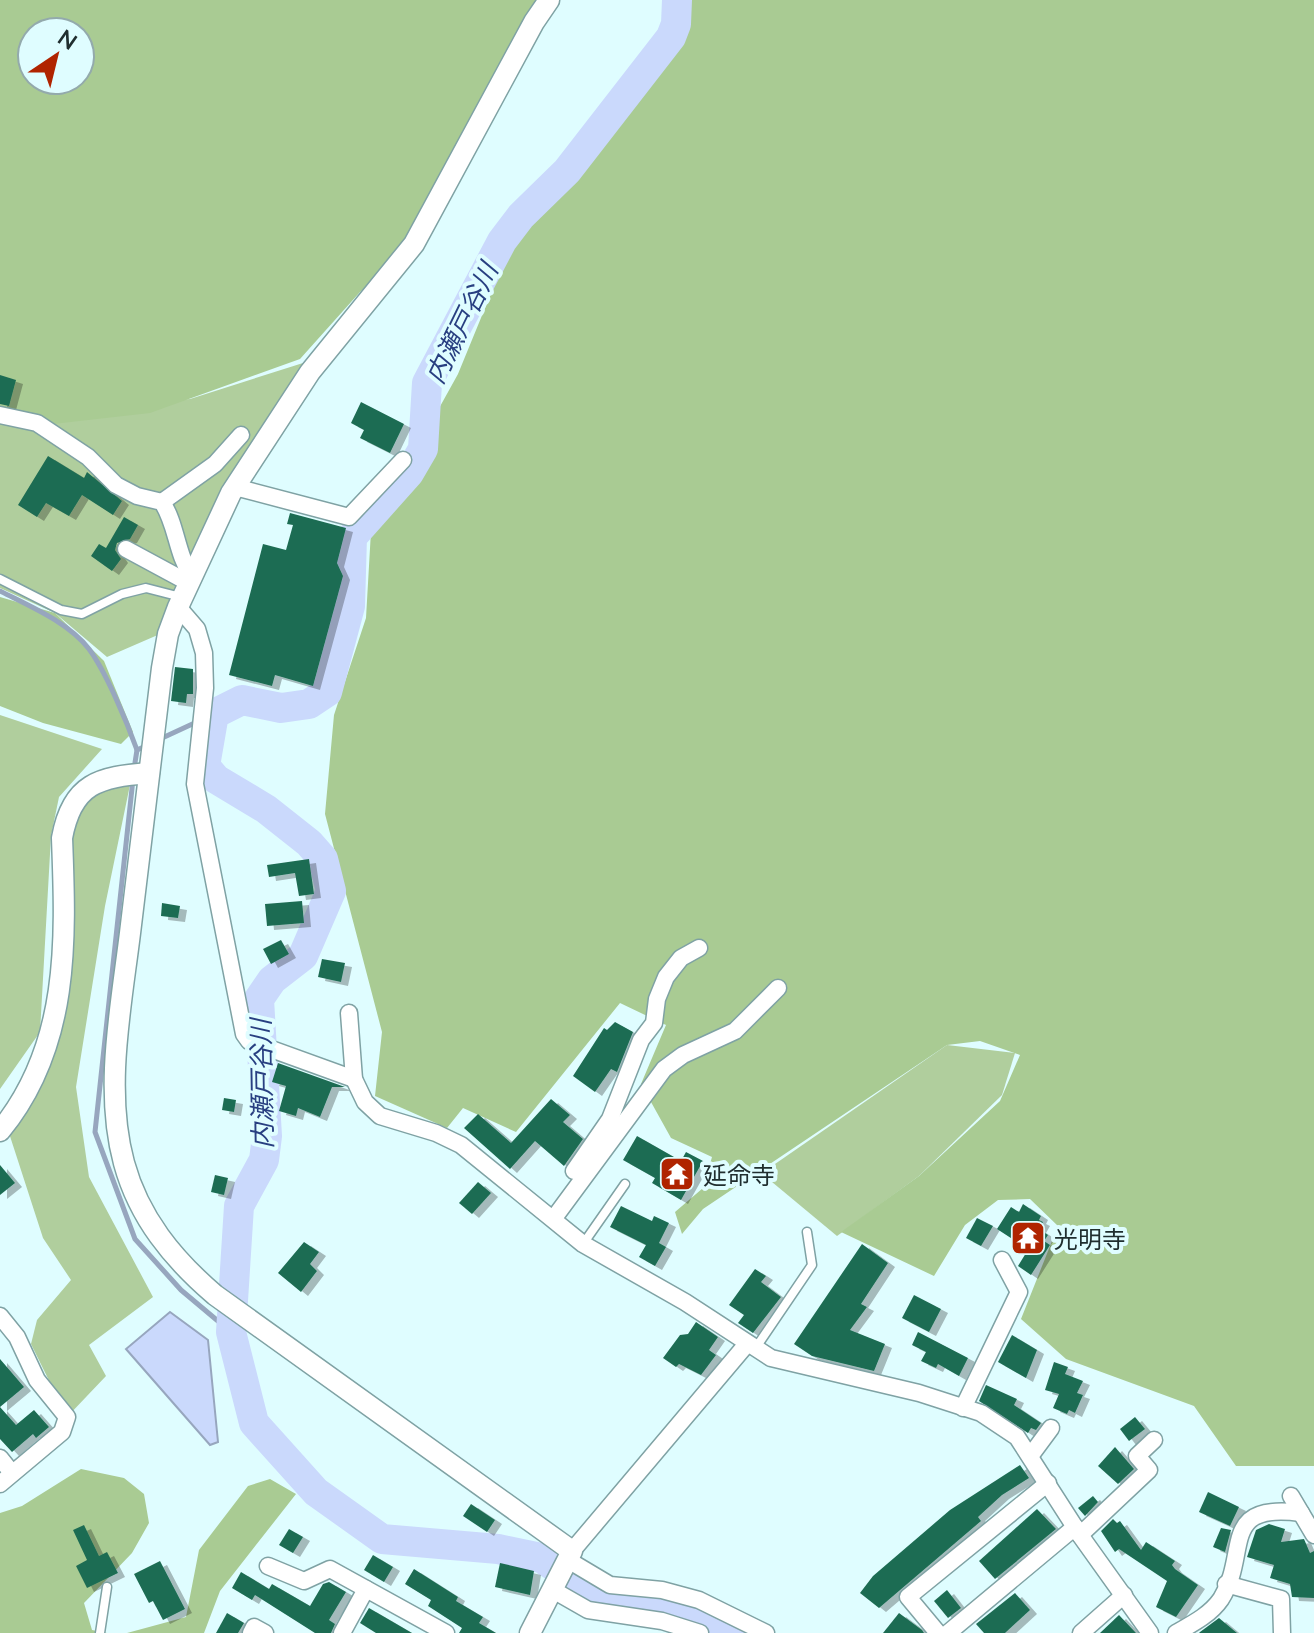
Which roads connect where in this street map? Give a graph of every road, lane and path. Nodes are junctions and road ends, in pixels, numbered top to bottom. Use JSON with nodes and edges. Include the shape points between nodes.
{"nodes":[{"id":1,"x":549,"y":0,"type":"edge"},
{"id":2,"x":0,"y":415,"type":"edge"},
{"id":3,"x":241,"y":435,"type":"dead end"},
{"id":4,"x":403,"y":460,"type":"dead end"},
{"id":5,"x":235,"y":487,"type":"junction"},
{"id":6,"x":162,"y":502,"type":"junction"},
{"id":7,"x":126,"y":549,"type":"dead end"},
{"id":8,"x":0,"y":579,"type":"edge"},
{"id":9,"x":185,"y":591,"type":"junction"},
{"id":10,"x":142,"y":769,"type":"junction"},
{"id":11,"x":699,"y":948,"type":"dead end"},
{"id":12,"x":778,"y":988,"type":"dead end"},
{"id":13,"x":349,"y":1013,"type":"dead end"},
{"id":14,"x":354,"y":1079,"type":"junction"},
{"id":15,"x":0,"y":1131,"type":"edge"},
{"id":16,"x":625,"y":1184,"type":"dead end"},
{"id":17,"x":550,"y":1215,"type":"junction"},
{"id":18,"x":807,"y":1232,"type":"dead end"},
{"id":19,"x":583,"y":1244,"type":"junction"},
{"id":20,"x":1002,"y":1260,"type":"dead end"},
{"id":21,"x":0,"y":1316,"type":"edge"},
{"id":22,"x":750,"y":1347,"type":"junction"},
{"id":23,"x":963,"y":1408,"type":"junction"},
{"id":24,"x":1051,"y":1428,"type":"dead end"},
{"id":25,"x":1154,"y":1440,"type":"dead end"},
{"id":26,"x":1031,"y":1455,"type":"junction"},
{"id":27,"x":0,"y":1458,"type":"edge"},
{"id":28,"x":6,"y":1478,"type":"edge"},
{"id":29,"x":1048,"y":1483,"type":"junction"},
{"id":30,"x":1291,"y":1496,"type":"dead end"},
{"id":31,"x":1301,"y":1513,"type":"junction"},
{"id":32,"x":1078,"y":1531,"type":"junction"},
{"id":33,"x":1314,"y":1535,"type":"edge"},
{"id":34,"x":570,"y":1555,"type":"junction"},
{"id":35,"x":268,"y":1566,"type":"dead end"},
{"id":36,"x":1226,"y":1584,"type":"junction"},
{"id":37,"x":556,"y":1586,"type":"junction"},
{"id":38,"x":107,"y":1587,"type":"dead end"},
{"id":39,"x":366,"y":1589,"type":"junction"},
{"id":40,"x":1129,"y":1602,"type":"junction"},
{"id":41,"x":442,"y":1632,"type":"edge"},
{"id":42,"x":100,"y":1633,"type":"edge"},
{"id":43,"x":251,"y":1633,"type":"edge"},
{"id":44,"x":265,"y":1633,"type":"edge"},
{"id":45,"x":342,"y":1633,"type":"edge"},
{"id":46,"x":530,"y":1633,"type":"edge"},
{"id":47,"x":700,"y":1633,"type":"edge"},
{"id":48,"x":766,"y":1633,"type":"edge"},
{"id":49,"x":938,"y":1633,"type":"edge"},
{"id":50,"x":948,"y":1633,"type":"edge"},
{"id":51,"x":1081,"y":1633,"type":"edge"},
{"id":52,"x":1150,"y":1633,"type":"edge"},
{"id":53,"x":1163,"y":1633,"type":"edge"},
{"id":54,"x":1176,"y":1633,"type":"edge"},
{"id":55,"x":1282,"y":1633,"type":"edge"}],
"edges":[{"from":1,"to":5,"type":"street","via":[[414,244],[310,372]]},
{"from":2,"to":6,"type":"street","via":[[37,423],[88,457],[116,485]]},
{"from":3,"to":6,"type":"street","via":[[215,464]]},
{"from":4,"to":5,"type":"street","via":[[349,517]]},
{"from":5,"to":9,"type":"street"},
{"from":6,"to":9,"type":"street","via":[[170,514]]},
{"from":7,"to":9,"type":"street"},
{"from":8,"to":9,"type":"lane","via":[[61,610],[82,614],[146,588]]},
{"from":9,"to":10,"type":"street","via":[[168,634],[154,729]]},
{"from":9,"to":14,"type":"street","via":[[204,653],[195,784],[244,1034],[260,1045]]},
{"from":10,"to":15,"type":"street","via":[[90,785],[65,820],[64,962],[58,1009],[38,1071]]},
{"from":10,"to":34,"type":"street","via":[[119,1025],[118,1133],[131,1184],[151,1225],[187,1271],[215,1295]]},
{"from":11,"to":17,"type":"street","via":[[681,958],[666,977],[654,1023],[641,1040],[610,1119]]},
{"from":12,"to":17,"type":"street","via":[[735,1031],[664,1069]]},
{"from":13,"to":14,"type":"street"},
{"from":14,"to":17,"type":"street","via":[[365,1102],[380,1116],[461,1145]]},
{"from":16,"to":19,"type":"lane"},
{"from":17,"to":19,"type":"street"},
{"from":18,"to":22,"type":"lane","via":[[812,1265]]},
{"from":19,"to":22,"type":"street","via":[[685,1302]]},
{"from":20,"to":23,"type":"street","via":[[1019,1292]]},
{"from":21,"to":28,"type":"street","via":[[17,1337],[37,1380],[67,1417],[62,1432]]},
{"from":22,"to":23,"type":"street","via":[[771,1358]]},
{"from":22,"to":34,"type":"street"},
{"from":23,"to":26,"type":"street","via":[[981,1413],[1017,1437]]},
{"from":24,"to":26,"type":"street"},
{"from":25,"to":32,"type":"street","via":[[1137,1456],[1149,1470]]},
{"from":26,"to":29,"type":"street"},
{"from":27,"to":28,"type":"street"},
{"from":29,"to":32,"type":"street"},
{"from":29,"to":49,"type":"street","via":[[908,1597]]},
{"from":30,"to":31,"type":"street"},
{"from":31,"to":33,"type":"street"},
{"from":31,"to":36,"type":"street","via":[[1265,1511],[1249,1519],[1238,1535]]},
{"from":32,"to":40,"type":"street"},
{"from":32,"to":50,"type":"street"},
{"from":34,"to":37,"type":"street"},
{"from":34,"to":48,"type":"street","via":[[610,1585],[699,1600]]},
{"from":35,"to":39,"type":"street","via":[[304,1581],[330,1569]]},
{"from":36,"to":54,"type":"street","via":[[1222,1598],[1205,1616]]},
{"from":36,"to":55,"type":"street","via":[[1281,1599]]},
{"from":37,"to":46,"type":"street"},
{"from":37,"to":47,"type":"street","via":[[588,1610],[662,1621]]},
{"from":38,"to":42,"type":"lane"},
{"from":39,"to":41,"type":"street"},
{"from":39,"to":45,"type":"street"},
{"from":40,"to":51,"type":"street"},
{"from":40,"to":52,"type":"street"},
{"from":40,"to":53,"type":"street"},
{"from":43,"to":44,"type":"street","via":[[254,1627]]}]}
